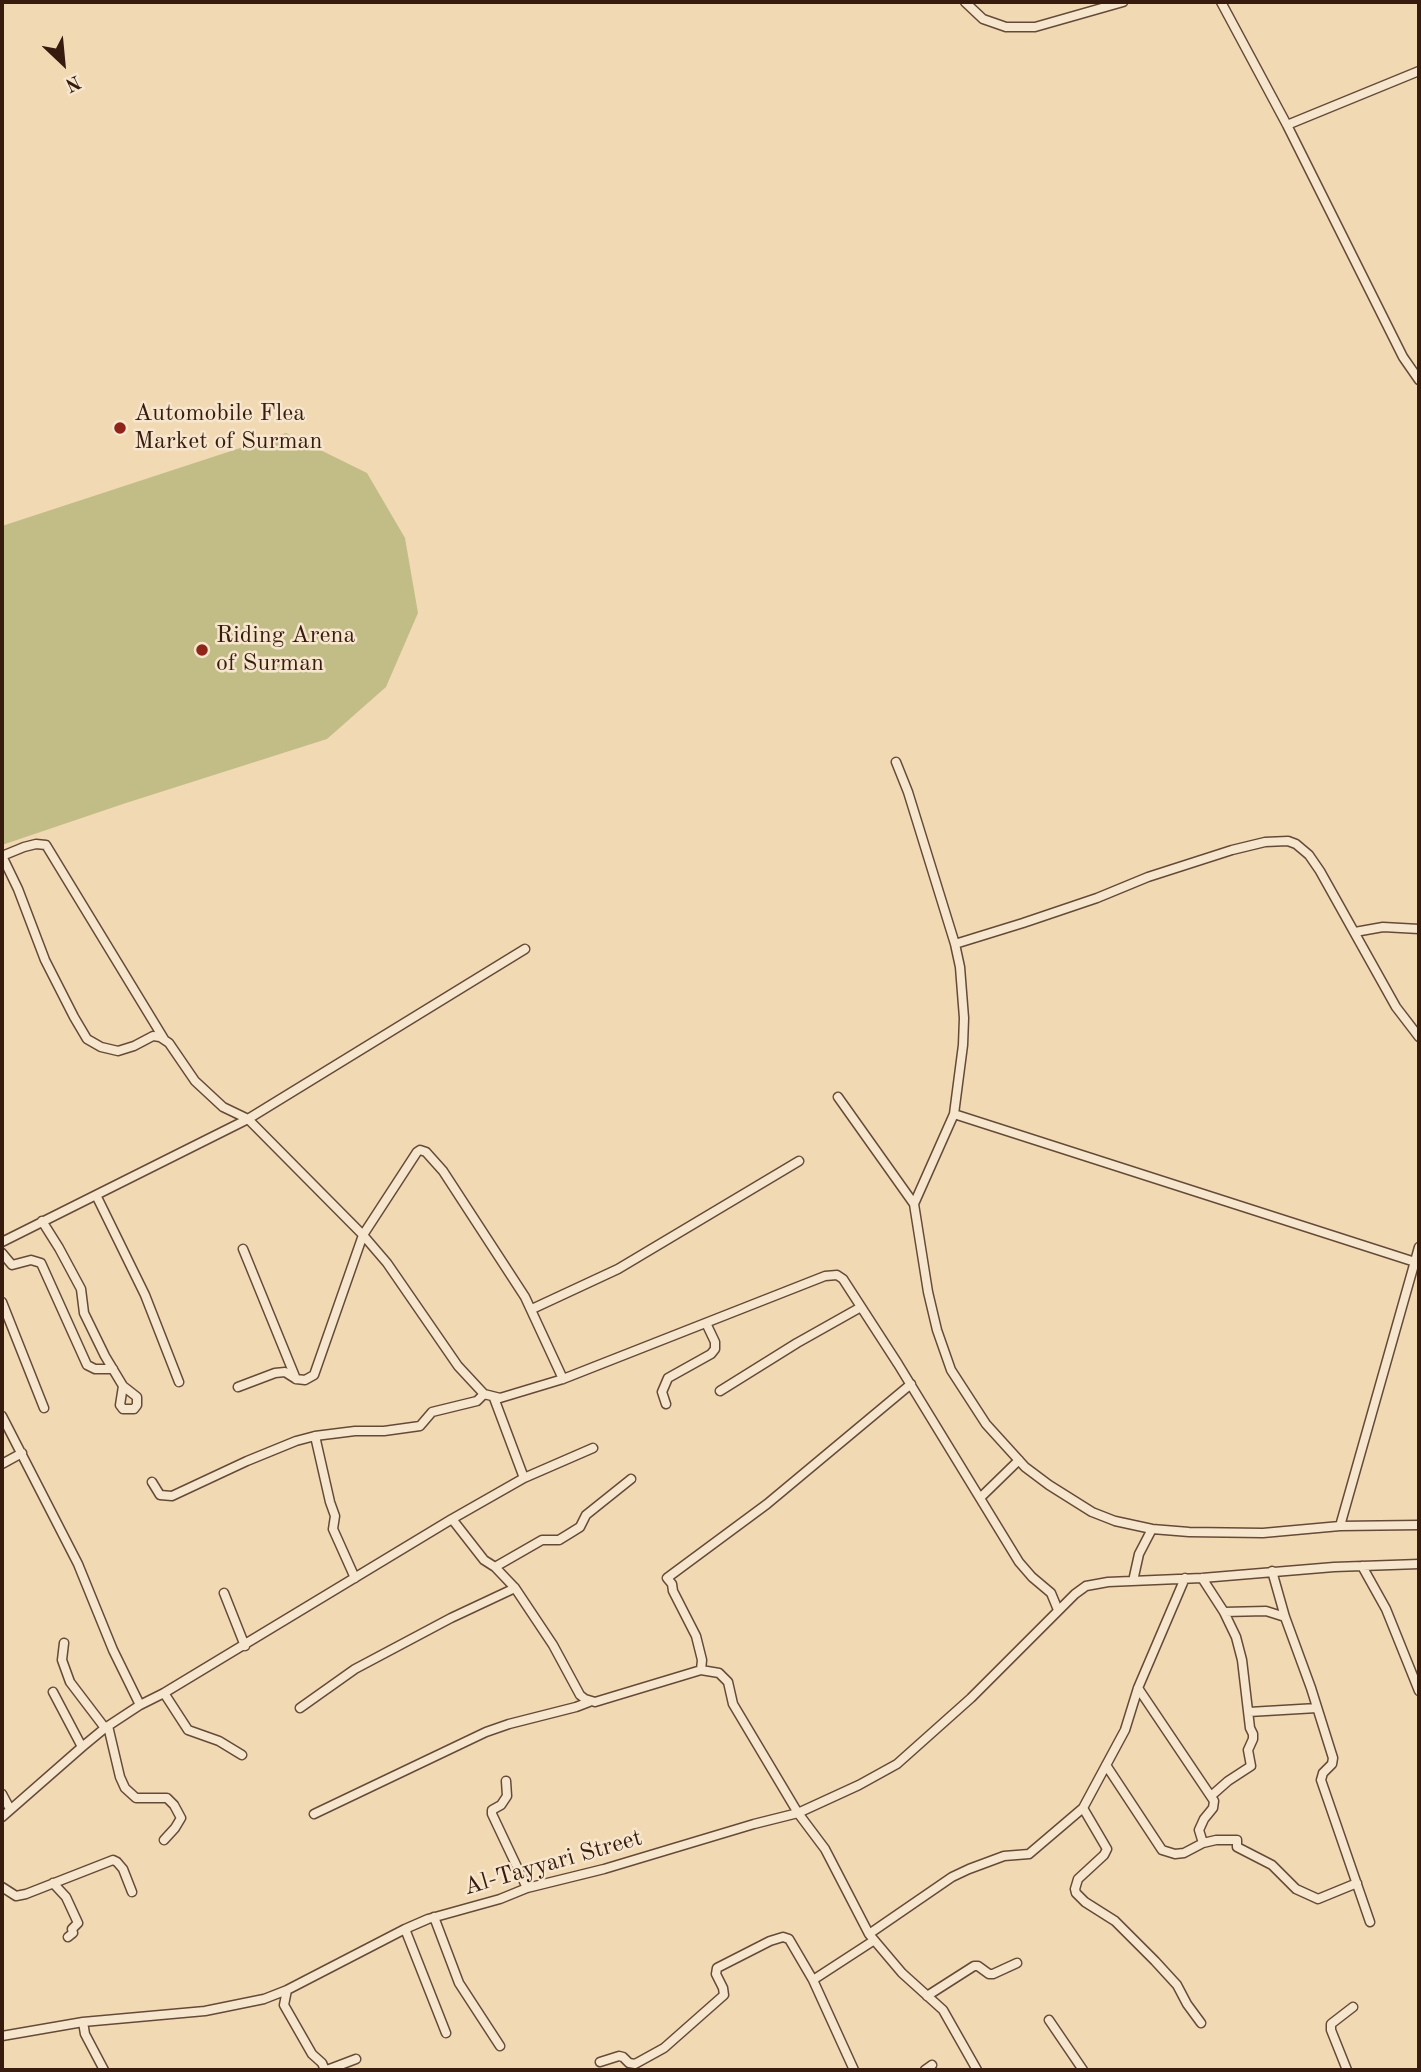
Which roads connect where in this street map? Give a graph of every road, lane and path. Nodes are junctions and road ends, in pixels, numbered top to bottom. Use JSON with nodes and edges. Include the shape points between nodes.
{"nodes":[{"id":1,"x":965,"y":2,"type":"edge"},
{"id":2,"x":1123,"y":2,"type":"edge"},
{"id":3,"x":1221,"y":2,"type":"edge"},
{"id":4,"x":1419,"y":71,"type":"edge"},
{"id":5,"x":1287,"y":125,"type":"junction"},
{"id":6,"x":1419,"y":380,"type":"edge"},
{"id":7,"x":896,"y":762,"type":"dead end"},
{"id":8,"x":2,"y":856,"type":"edge"},
{"id":9,"x":1419,"y":929,"type":"edge"},
{"id":10,"x":1355,"y":932,"type":"junction"},
{"id":11,"x":955,"y":944,"type":"junction"},
{"id":12,"x":525,"y":949,"type":"dead end"},
{"id":13,"x":1419,"y":1037,"type":"edge"},
{"id":14,"x":164,"y":1039,"type":"junction"},
{"id":15,"x":838,"y":1097,"type":"dead end"},
{"id":16,"x":954,"y":1114,"type":"junction"},
{"id":17,"x":248,"y":1119,"type":"junction"},
{"id":18,"x":799,"y":1161,"type":"dead end"},
{"id":19,"x":96,"y":1195,"type":"junction"},
{"id":20,"x":914,"y":1204,"type":"junction"},
{"id":21,"x":42,"y":1221,"type":"junction"},
{"id":22,"x":363,"y":1234,"type":"junction"},
{"id":23,"x":2,"y":1242,"type":"edge"},
{"id":24,"x":1419,"y":1247,"type":"edge"},
{"id":25,"x":243,"y":1250,"type":"dead end"},
{"id":26,"x":2,"y":1253,"type":"edge"},
{"id":27,"x":1415,"y":1262,"type":"junction"},
{"id":28,"x":2,"y":1302,"type":"edge"},
{"id":29,"x":861,"y":1307,"type":"junction"},
{"id":30,"x":532,"y":1309,"type":"junction"},
{"id":31,"x":706,"y":1323,"type":"junction"},
{"id":32,"x":113,"y":1369,"type":"junction"},
{"id":33,"x":296,"y":1379,"type":"junction"},
{"id":34,"x":563,"y":1380,"type":"junction"},
{"id":35,"x":179,"y":1382,"type":"dead end"},
{"id":36,"x":911,"y":1384,"type":"junction"},
{"id":37,"x":123,"y":1386,"type":"dead end"},
{"id":38,"x":238,"y":1387,"type":"dead end"},
{"id":39,"x":720,"y":1391,"type":"dead end"},
{"id":40,"x":484,"y":1394,"type":"junction"},
{"id":41,"x":495,"y":1398,"type":"junction"},
{"id":42,"x":666,"y":1404,"type":"dead end"},
{"id":43,"x":44,"y":1408,"type":"dead end"},
{"id":44,"x":2,"y":1416,"type":"edge"},
{"id":45,"x":315,"y":1436,"type":"junction"},
{"id":46,"x":593,"y":1448,"type":"dead end"},
{"id":47,"x":22,"y":1454,"type":"junction"},
{"id":48,"x":1019,"y":1460,"type":"junction"},
{"id":49,"x":2,"y":1464,"type":"edge"},
{"id":50,"x":524,"y":1478,"type":"junction"},
{"id":51,"x":631,"y":1479,"type":"dead end"},
{"id":52,"x":152,"y":1482,"type":"dead end"},
{"id":53,"x":980,"y":1499,"type":"junction"},
{"id":54,"x":452,"y":1519,"type":"junction"},
{"id":55,"x":1419,"y":1525,"type":"edge"},
{"id":56,"x":1340,"y":1526,"type":"junction"},
{"id":57,"x":1152,"y":1529,"type":"junction"},
{"id":58,"x":1419,"y":1564,"type":"edge"},
{"id":59,"x":1362,"y":1566,"type":"junction"},
{"id":60,"x":495,"y":1567,"type":"junction"},
{"id":61,"x":1272,"y":1572,"type":"junction"},
{"id":62,"x":355,"y":1578,"type":"junction"},
{"id":63,"x":1185,"y":1578,"type":"junction"},
{"id":64,"x":1202,"y":1578,"type":"junction"},
{"id":65,"x":1133,"y":1581,"type":"junction"},
{"id":66,"x":515,"y":1588,"type":"junction"},
{"id":67,"x":223,"y":1593,"type":"dead end"},
{"id":68,"x":1058,"y":1610,"type":"junction"},
{"id":69,"x":1224,"y":1612,"type":"junction"},
{"id":70,"x":1285,"y":1618,"type":"junction"},
{"id":71,"x":64,"y":1643,"type":"dead end"},
{"id":72,"x":245,"y":1646,"type":"junction"},
{"id":73,"x":701,"y":1670,"type":"junction"},
{"id":74,"x":1138,"y":1688,"type":"junction"},
{"id":75,"x":1419,"y":1691,"type":"edge"},
{"id":76,"x":53,"y":1692,"type":"dead end"},
{"id":77,"x":164,"y":1693,"type":"junction"},
{"id":78,"x":589,"y":1702,"type":"junction"},
{"id":79,"x":140,"y":1705,"type":"junction"},
{"id":80,"x":300,"y":1708,"type":"dead end"},
{"id":81,"x":1318,"y":1708,"type":"junction"},
{"id":82,"x":1249,"y":1712,"type":"junction"},
{"id":83,"x":106,"y":1727,"type":"junction"},
{"id":84,"x":82,"y":1747,"type":"junction"},
{"id":85,"x":242,"y":1755,"type":"dead end"},
{"id":86,"x":1106,"y":1765,"type":"junction"},
{"id":87,"x":506,"y":1781,"type":"dead end"},
{"id":88,"x":2,"y":1794,"type":"edge"},
{"id":89,"x":1211,"y":1797,"type":"junction"},
{"id":90,"x":1083,"y":1808,"type":"junction"},
{"id":91,"x":10,"y":1809,"type":"junction"},
{"id":92,"x":798,"y":1813,"type":"junction"},
{"id":93,"x":314,"y":1814,"type":"dead end"},
{"id":94,"x":2,"y":1817,"type":"edge"},
{"id":95,"x":164,"y":1840,"type":"dead end"},
{"id":96,"x":1203,"y":1843,"type":"junction"},
{"id":97,"x":53,"y":1883,"type":"junction"},
{"id":98,"x":1357,"y":1883,"type":"junction"},
{"id":99,"x":2,"y":1886,"type":"edge"},
{"id":100,"x":527,"y":1888,"type":"junction"},
{"id":101,"x":132,"y":1892,"type":"dead end"},
{"id":102,"x":434,"y":1917,"type":"junction"},
{"id":103,"x":1370,"y":1922,"type":"dead end"},
{"id":104,"x":405,"y":1928,"type":"junction"},
{"id":105,"x":68,"y":1937,"type":"dead end"},
{"id":106,"x":871,"y":1937,"type":"junction"},
{"id":107,"x":1017,"y":1963,"type":"dead end"},
{"id":108,"x":813,"y":1980,"type":"junction"},
{"id":109,"x":287,"y":1990,"type":"junction"},
{"id":110,"x":927,"y":1996,"type":"junction"},
{"id":111,"x":1353,"y":2007,"type":"dead end"},
{"id":112,"x":1049,"y":2020,"type":"dead end"},
{"id":113,"x":83,"y":2022,"type":"junction"},
{"id":114,"x":1201,"y":2023,"type":"dead end"},
{"id":115,"x":446,"y":2034,"type":"dead end"},
{"id":116,"x":2,"y":2036,"type":"edge"},
{"id":117,"x":500,"y":2046,"type":"dead end"},
{"id":118,"x":356,"y":2059,"type":"dead end"},
{"id":119,"x":600,"y":2062,"type":"dead end"},
{"id":120,"x":104,"y":2070,"type":"edge"},
{"id":121,"x":326,"y":2070,"type":"edge"},
{"id":122,"x":854,"y":2070,"type":"edge"},
{"id":123,"x":977,"y":2070,"type":"edge"},
{"id":124,"x":1083,"y":2070,"type":"edge"},
{"id":125,"x":1347,"y":2070,"type":"edge"}],
"edges":[{"from":1,"to":2,"type":"street","via":[[983,19],[1006,27],[1035,27]]},
{"from":3,"to":5,"type":"street"},
{"from":4,"to":5,"type":"street"},
{"from":5,"to":6,"type":"street"},
{"from":7,"to":11,"type":"street"},
{"from":8,"to":14,"type":"street","via":[[24,846],[46,845]]},
{"from":8,"to":14,"type":"street","via":[[45,960],[87,1039],[118,1051],[153,1036]]},
{"from":9,"to":10,"type":"street","via":[[1383,927]]},
{"from":10,"to":11,"type":"street","via":[[1309,855],[1296,844],[1280,840],[1199,860]]},
{"from":10,"to":13,"type":"street","via":[[1396,1007]]},
{"from":11,"to":16,"type":"street","via":[[964,1018]]},
{"from":12,"to":17,"type":"street"},
{"from":14,"to":17,"type":"street","via":[[223,1107]]},
{"from":15,"to":20,"type":"street"},
{"from":16,"to":20,"type":"street"},
{"from":16,"to":27,"type":"street"},
{"from":17,"to":19,"type":"street"},
{"from":17,"to":22,"type":"street"},
{"from":18,"to":30,"type":"street","via":[[627,1264]]},
{"from":19,"to":21,"type":"street"},
{"from":19,"to":35,"type":"street","via":[[145,1295]]},
{"from":20,"to":48,"type":"street","via":[[928,1292],[951,1370],[986,1424]]},
{"from":21,"to":23,"type":"street"},
{"from":21,"to":32,"type":"street","via":[[81,1289],[84,1313]]},
{"from":22,"to":30,"type":"street","via":[[417,1152],[423,1150],[443,1171]]},
{"from":22,"to":33,"type":"street","via":[[314,1376]]},
{"from":22,"to":40,"type":"street","via":[[458,1366]]},
{"from":24,"to":27,"type":"street"},
{"from":25,"to":33,"type":"street"},
{"from":26,"to":32,"type":"street","via":[[12,1265],[31,1260],[41,1263],[87,1365]]},
{"from":27,"to":56,"type":"street"},
{"from":28,"to":43,"type":"street"},
{"from":29,"to":31,"type":"street","via":[[844,1279],[829,1275]]},
{"from":29,"to":36,"type":"street"},
{"from":29,"to":39,"type":"street"},
{"from":30,"to":34,"type":"street"},
{"from":31,"to":34,"type":"street"},
{"from":31,"to":42,"type":"street","via":[[715,1349],[668,1378],[662,1392]]},
{"from":32,"to":37,"type":"street"},
{"from":33,"to":38,"type":"street","via":[[275,1373]]},
{"from":34,"to":41,"type":"street"},
{"from":36,"to":53,"type":"street"},
{"from":36,"to":73,"type":"street","via":[[766,1504],[667,1578],[696,1636]]},
{"from":40,"to":41,"type":"street"},
{"from":40,"to":45,"type":"street","via":[[477,1401],[432,1412],[420,1426]]},
{"from":41,"to":50,"type":"street"},
{"from":44,"to":47,"type":"street"},
{"from":45,"to":52,"type":"street","via":[[173,1496],[160,1495]]},
{"from":45,"to":62,"type":"street","via":[[335,1516],[334,1529]]},
{"from":46,"to":50,"type":"street"},
{"from":47,"to":49,"type":"street"},
{"from":47,"to":79,"type":"street","via":[[78,1564]]},
{"from":48,"to":53,"type":"street"},
{"from":48,"to":57,"type":"street","via":[[1092,1512]]},
{"from":50,"to":54,"type":"street"},
{"from":51,"to":60,"type":"street","via":[[586,1515],[580,1527],[559,1540],[542,1540]]},
{"from":53,"to":68,"type":"street","via":[[1025,1570],[1051,1594]]},
{"from":54,"to":60,"type":"street","via":[[484,1560]]},
{"from":54,"to":62,"type":"street"},
{"from":55,"to":56,"type":"street"},
{"from":56,"to":57,"type":"street","via":[[1263,1533]]},
{"from":57,"to":65,"type":"street","via":[[1139,1554]]},
{"from":58,"to":59,"type":"street","name":"Al-Tayyari Street"},
{"from":59,"to":61,"type":"street","name":"Al-Tayyari Street"},
{"from":59,"to":75,"type":"street","via":[[1386,1609]]},
{"from":60,"to":66,"type":"street"},
{"from":61,"to":64,"type":"street","name":"Al-Tayyari Street"},
{"from":61,"to":70,"type":"street"},
{"from":62,"to":72,"type":"street"},
{"from":63,"to":64,"type":"street","name":"Al-Tayyari Street"},
{"from":63,"to":65,"type":"street","name":"Al-Tayyari Street"},
{"from":63,"to":74,"type":"street"},
{"from":64,"to":69,"type":"street"},
{"from":65,"to":68,"type":"street","name":"Al-Tayyari Street","via":[[1086,1586]]},
{"from":66,"to":78,"type":"street","via":[[580,1695]]},
{"from":66,"to":80,"type":"street","via":[[355,1669]]},
{"from":67,"to":72,"type":"street"},
{"from":68,"to":92,"type":"street","name":"Al-Tayyari Street","via":[[897,1764]]},
{"from":69,"to":70,"type":"street","via":[[1266,1611]]},
{"from":69,"to":82,"type":"street","via":[[1242,1660]]},
{"from":70,"to":81,"type":"street"},
{"from":71,"to":83,"type":"street","via":[[62,1660],[71,1682]]},
{"from":72,"to":77,"type":"street"},
{"from":73,"to":78,"type":"street"},
{"from":73,"to":92,"type":"street","via":[[719,1673],[728,1682],[733,1704]]},
{"from":74,"to":86,"type":"street","via":[[1125,1730]]},
{"from":74,"to":89,"type":"street"},
{"from":76,"to":84,"type":"street"},
{"from":77,"to":79,"type":"street"},
{"from":77,"to":85,"type":"street","via":[[188,1730]]},
{"from":78,"to":93,"type":"street","via":[[486,1732]]},
{"from":79,"to":83,"type":"street"},
{"from":81,"to":82,"type":"street"},
{"from":81,"to":98,"type":"street","via":[[1334,1761],[1321,1780]]},
{"from":82,"to":89,"type":"street","via":[[1251,1766]]},
{"from":83,"to":84,"type":"street"},
{"from":83,"to":95,"type":"street","via":[[125,1788],[136,1798],[167,1798],[181,1818]]},
{"from":84,"to":91,"type":"street"},
{"from":86,"to":90,"type":"street"},
{"from":86,"to":96,"type":"street","via":[[1162,1850],[1184,1853]]},
{"from":87,"to":100,"type":"street","via":[[507,1796],[492,1814]]},
{"from":88,"to":91,"type":"street"},
{"from":89,"to":96,"type":"street","via":[[1213,1808],[1199,1830]]},
{"from":90,"to":106,"type":"street","via":[[1029,1854],[1004,1856],[960,1873]]},
{"from":90,"to":114,"type":"street","via":[[1107,1849],[1078,1879],[1076,1894],[1115,1921],[1155,1961]]},
{"from":91,"to":94,"type":"street"},
{"from":92,"to":100,"type":"street","name":"Al-Tayyari Street"},
{"from":92,"to":106,"type":"street","via":[[825,1849]]},
{"from":96,"to":98,"type":"street","via":[[1237,1840],[1237,1847],[1272,1864],[1296,1889],[1318,1899]]},
{"from":97,"to":99,"type":"street","via":[[16,1896]]},
{"from":97,"to":101,"type":"street","via":[[113,1860],[123,1869]]},
{"from":97,"to":105,"type":"street","via":[[66,1897],[78,1923]]},
{"from":98,"to":103,"type":"street"},
{"from":100,"to":102,"type":"street","name":"Al-Tayyari Street"},
{"from":102,"to":104,"type":"street","name":"Al-Tayyari Street"},
{"from":102,"to":117,"type":"street","via":[[458,1983]]},
{"from":104,"to":109,"type":"street","name":"Al-Tayyari Street"},
{"from":104,"to":115,"type":"street"},
{"from":106,"to":108,"type":"street"},
{"from":106,"to":110,"type":"street"},
{"from":107,"to":110,"type":"street","via":[[993,1974],[978,1966],[970,1968]]},
{"from":108,"to":119,"type":"street","via":[[789,1939],[778,1937],[717,1968],[724,1995],[664,2048],[633,2064],[619,2056]]},
{"from":108,"to":122,"type":"street"},
{"from":109,"to":113,"type":"street","name":"Al-Tayyari Street","via":[[205,2011]]},
{"from":109,"to":121,"type":"street","via":[[284,2005]]},
{"from":110,"to":123,"type":"street","via":[[943,2010]]},
{"from":111,"to":125,"type":"street","via":[[1331,2024]]},
{"from":112,"to":124,"type":"street"},
{"from":113,"to":116,"type":"street","name":"Al-Tayyari Street"},
{"from":113,"to":120,"type":"street"},
{"from":118,"to":121,"type":"street"}]}
